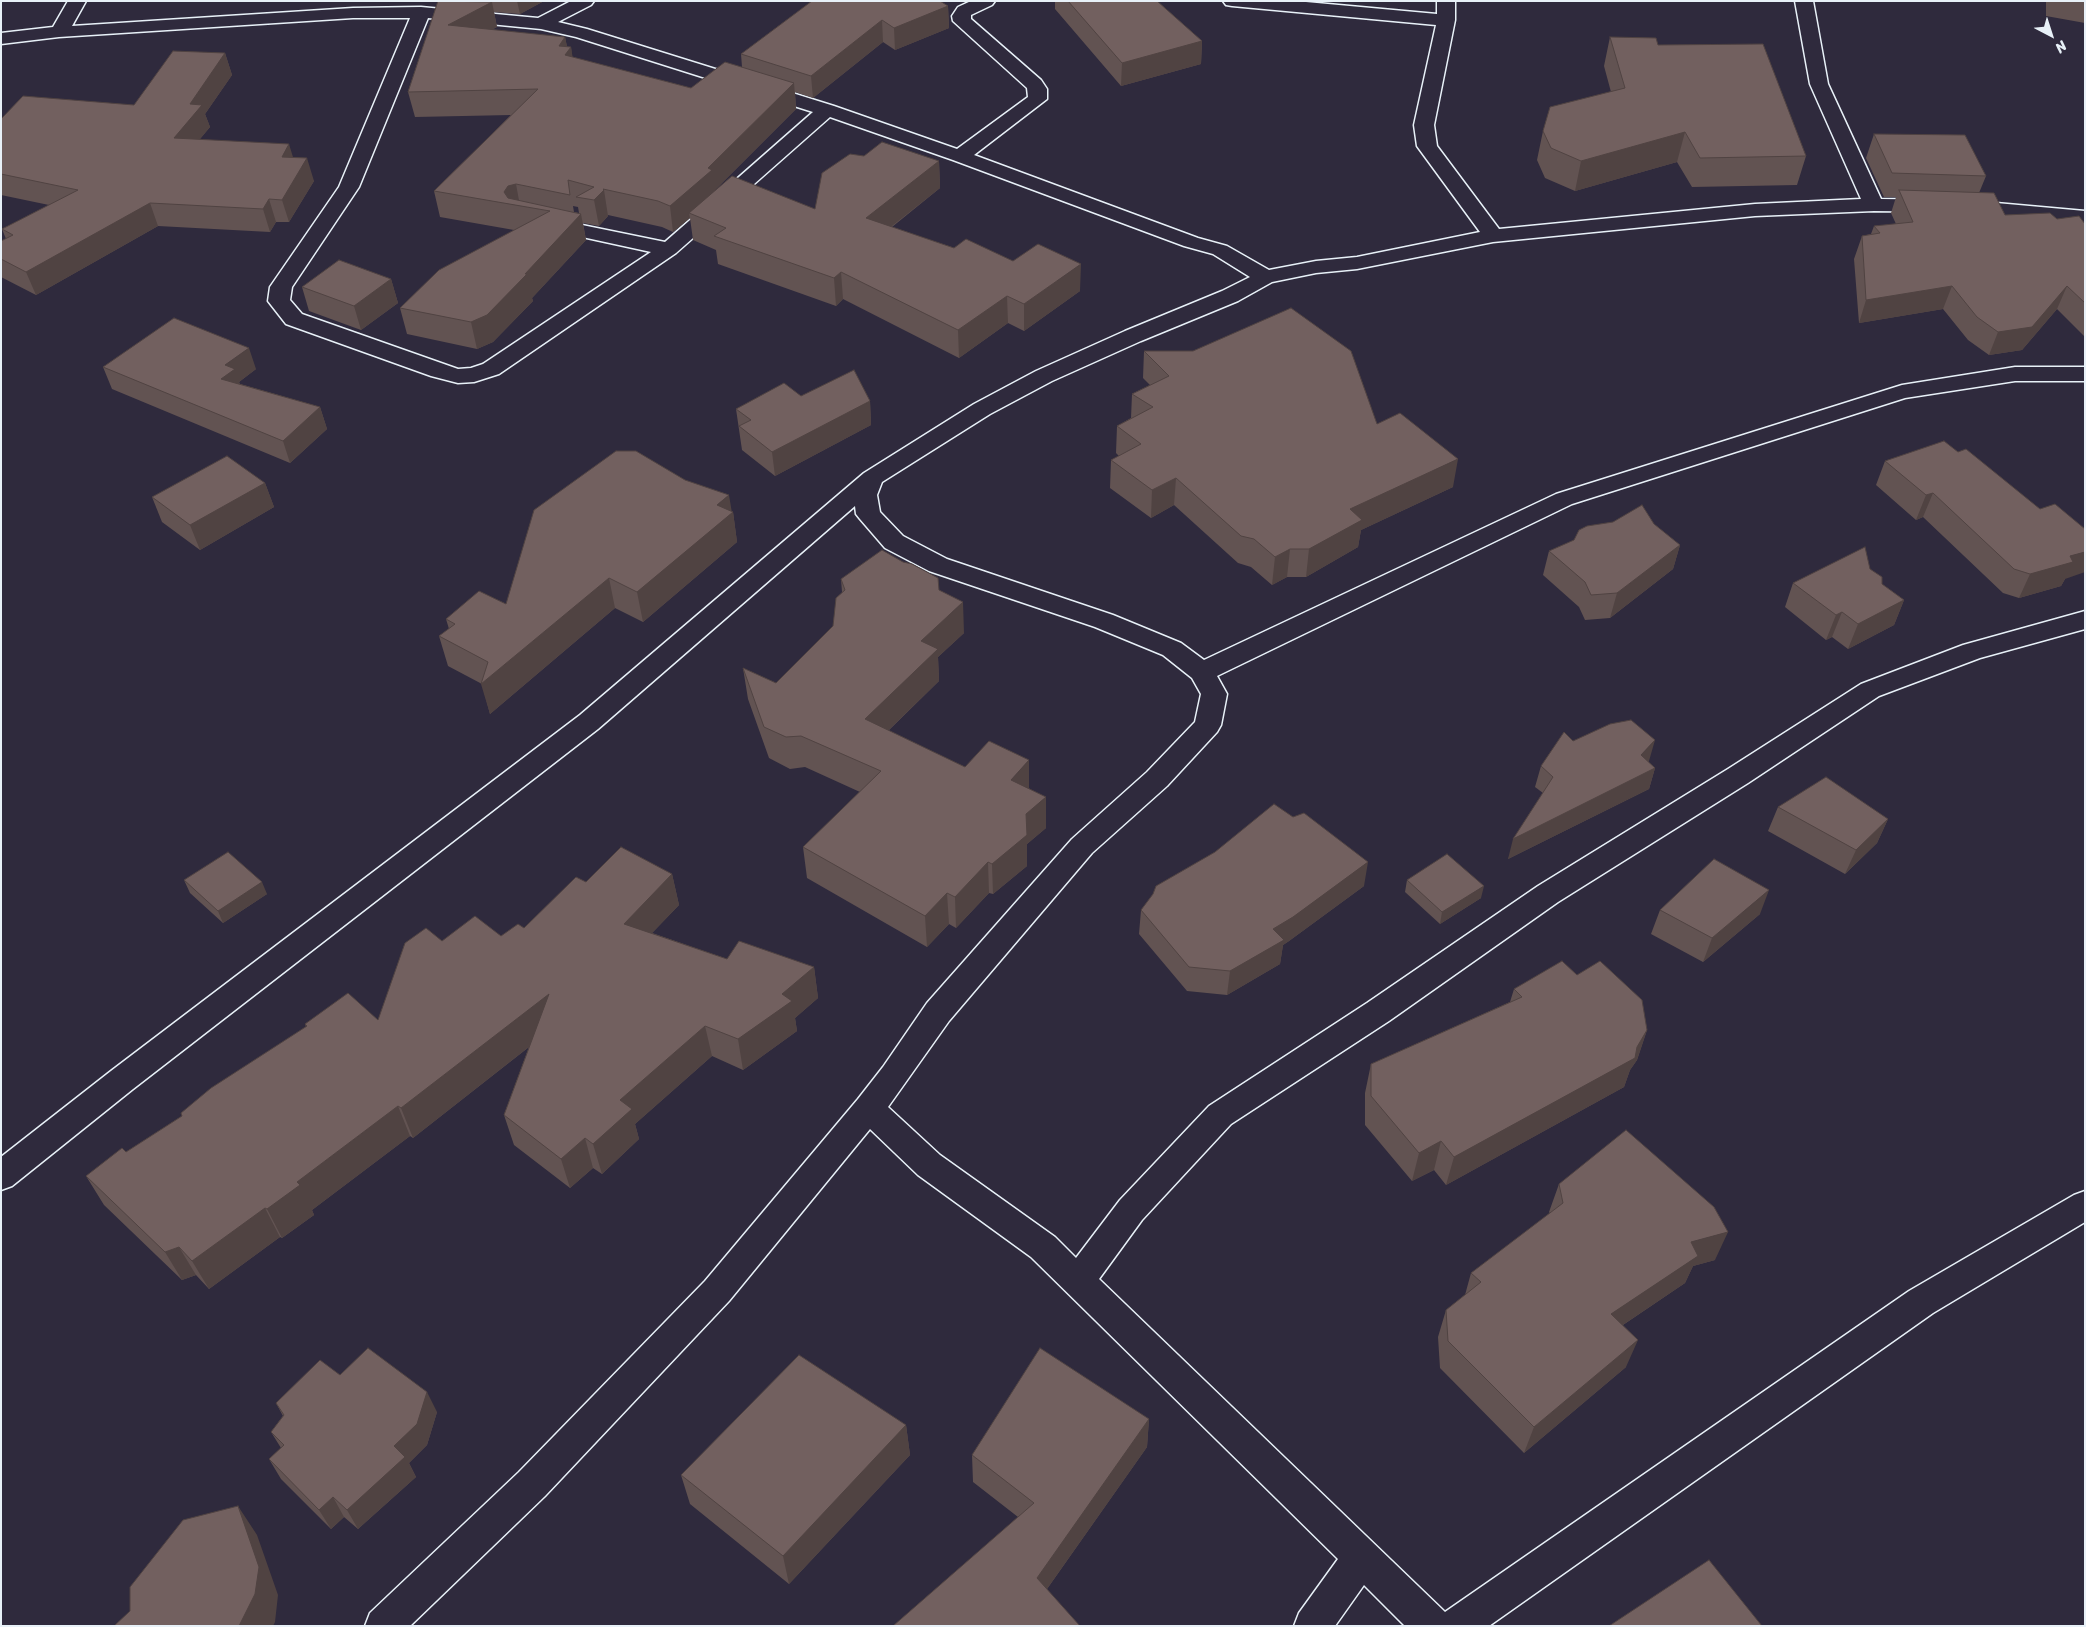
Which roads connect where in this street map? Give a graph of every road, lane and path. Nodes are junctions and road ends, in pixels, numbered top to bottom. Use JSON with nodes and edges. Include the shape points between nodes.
{"nodes":[{"id":1,"x":77,"y":1,"type":"edge"},
{"id":2,"x":368,"y":1,"type":"edge"},
{"id":3,"x":585,"y":1,"type":"edge"},
{"id":4,"x":986,"y":1,"type":"edge"},
{"id":5,"x":1232,"y":1,"type":"edge"},
{"id":6,"x":1804,"y":1,"type":"edge"},
{"id":7,"x":1446,"y":11,"type":"edge"},
{"id":8,"x":421,"y":12,"type":"junction"},
{"id":9,"x":353,"y":13,"type":"junction"},
{"id":10,"x":541,"y":24,"type":"junction"},
{"id":11,"x":58,"y":32,"type":"junction"},
{"id":12,"x":1,"y":39,"type":"edge"},
{"id":13,"x":827,"y":110,"type":"junction"},
{"id":14,"x":960,"y":156,"type":"junction"},
{"id":15,"x":1874,"y":205,"type":"junction"},
{"id":16,"x":2085,"y":217,"type":"edge"},
{"id":17,"x":530,"y":220,"type":"edge"},
{"id":18,"x":1493,"y":236,"type":"junction"},
{"id":19,"x":669,"y":249,"type":"junction"},
{"id":20,"x":1266,"y":277,"type":"junction"},
{"id":21,"x":2085,"y":374,"type":"edge"},
{"id":22,"x":872,"y":478,"type":"junction"},
{"id":23,"x":2085,"y":620,"type":"edge"},
{"id":24,"x":1202,"y":672,"type":"junction"},
{"id":25,"x":869,"y":1108,"type":"junction"},
{"id":26,"x":1,"y":1176,"type":"edge"},
{"id":27,"x":2085,"y":1205,"type":"edge"},
{"id":28,"x":1078,"y":1281,"type":"junction"},
{"id":29,"x":1362,"y":1557,"type":"junction"},
{"id":30,"x":383,"y":1626,"type":"edge"},
{"id":31,"x":1312,"y":1626,"type":"edge"},
{"id":32,"x":1432,"y":1626,"type":"edge"},
{"id":33,"x":1457,"y":1626,"type":"edge"}],
"edges":[{"from":1,"to":11,"type":"street"},
{"from":2,"to":9,"type":"street"},
{"from":3,"to":10,"type":"street"},
{"from":4,"to":14,"type":"street","via":[[964,11],[962,21],[1034,84],[1038,89],[1037,98]]},
{"from":5,"to":7,"type":"street"},
{"from":6,"to":15,"type":"street","via":[[1818,84]]},
{"from":7,"to":18,"type":"street","via":[[1424,125],[1427,146]]},
{"from":8,"to":9,"type":"street"},
{"from":8,"to":10,"type":"street"},
{"from":8,"to":19,"type":"street","via":[[349,187],[282,288],[279,301],[294,319],[439,371],[458,376],[474,375],[492,369]]},
{"from":9,"to":11,"type":"street"},
{"from":10,"to":13,"type":"street","via":[[581,33]]},
{"from":11,"to":12,"type":"street"},
{"from":13,"to":14,"type":"street"},
{"from":13,"to":19,"type":"street"},
{"from":14,"to":20,"type":"street","via":[[1220,250]]},
{"from":15,"to":16,"type":"street","via":[[1963,206]]},
{"from":15,"to":18,"type":"street","via":[[1756,210]]},
{"from":17,"to":19,"type":"street"},
{"from":18,"to":20,"type":"street"},
{"from":20,"to":22,"type":"street","via":[[1230,296],[1044,376],[982,409]]},
{"from":21,"to":24,"type":"street","via":[[2015,374],[1902,392],[1564,499]]},
{"from":22,"to":24,"type":"street","via":[[865,495],[868,514],[894,542],[938,564],[1104,621],[1172,649]]},
{"from":22,"to":26,"type":"street","via":[[589,722]]},
{"from":23,"to":28,"type":"street","via":[[1972,651],[1870,690],[1548,894],[1378,1012],[1220,1115],[1131,1210]]},
{"from":24,"to":25,"type":"street","via":[[1214,694],[1208,725],[1157,779],[1082,846],[938,1012]]},
{"from":25,"to":28,"type":"street","via":[[928,1165],[1042,1247]]},
{"from":25,"to":30,"type":"street","via":[[717,1291],[532,1484]]},
{"from":27,"to":33,"type":"street","via":[[1920,1302]]},
{"from":28,"to":29,"type":"street"},
{"from":29,"to":31,"type":"street"},
{"from":29,"to":32,"type":"street"}]}
